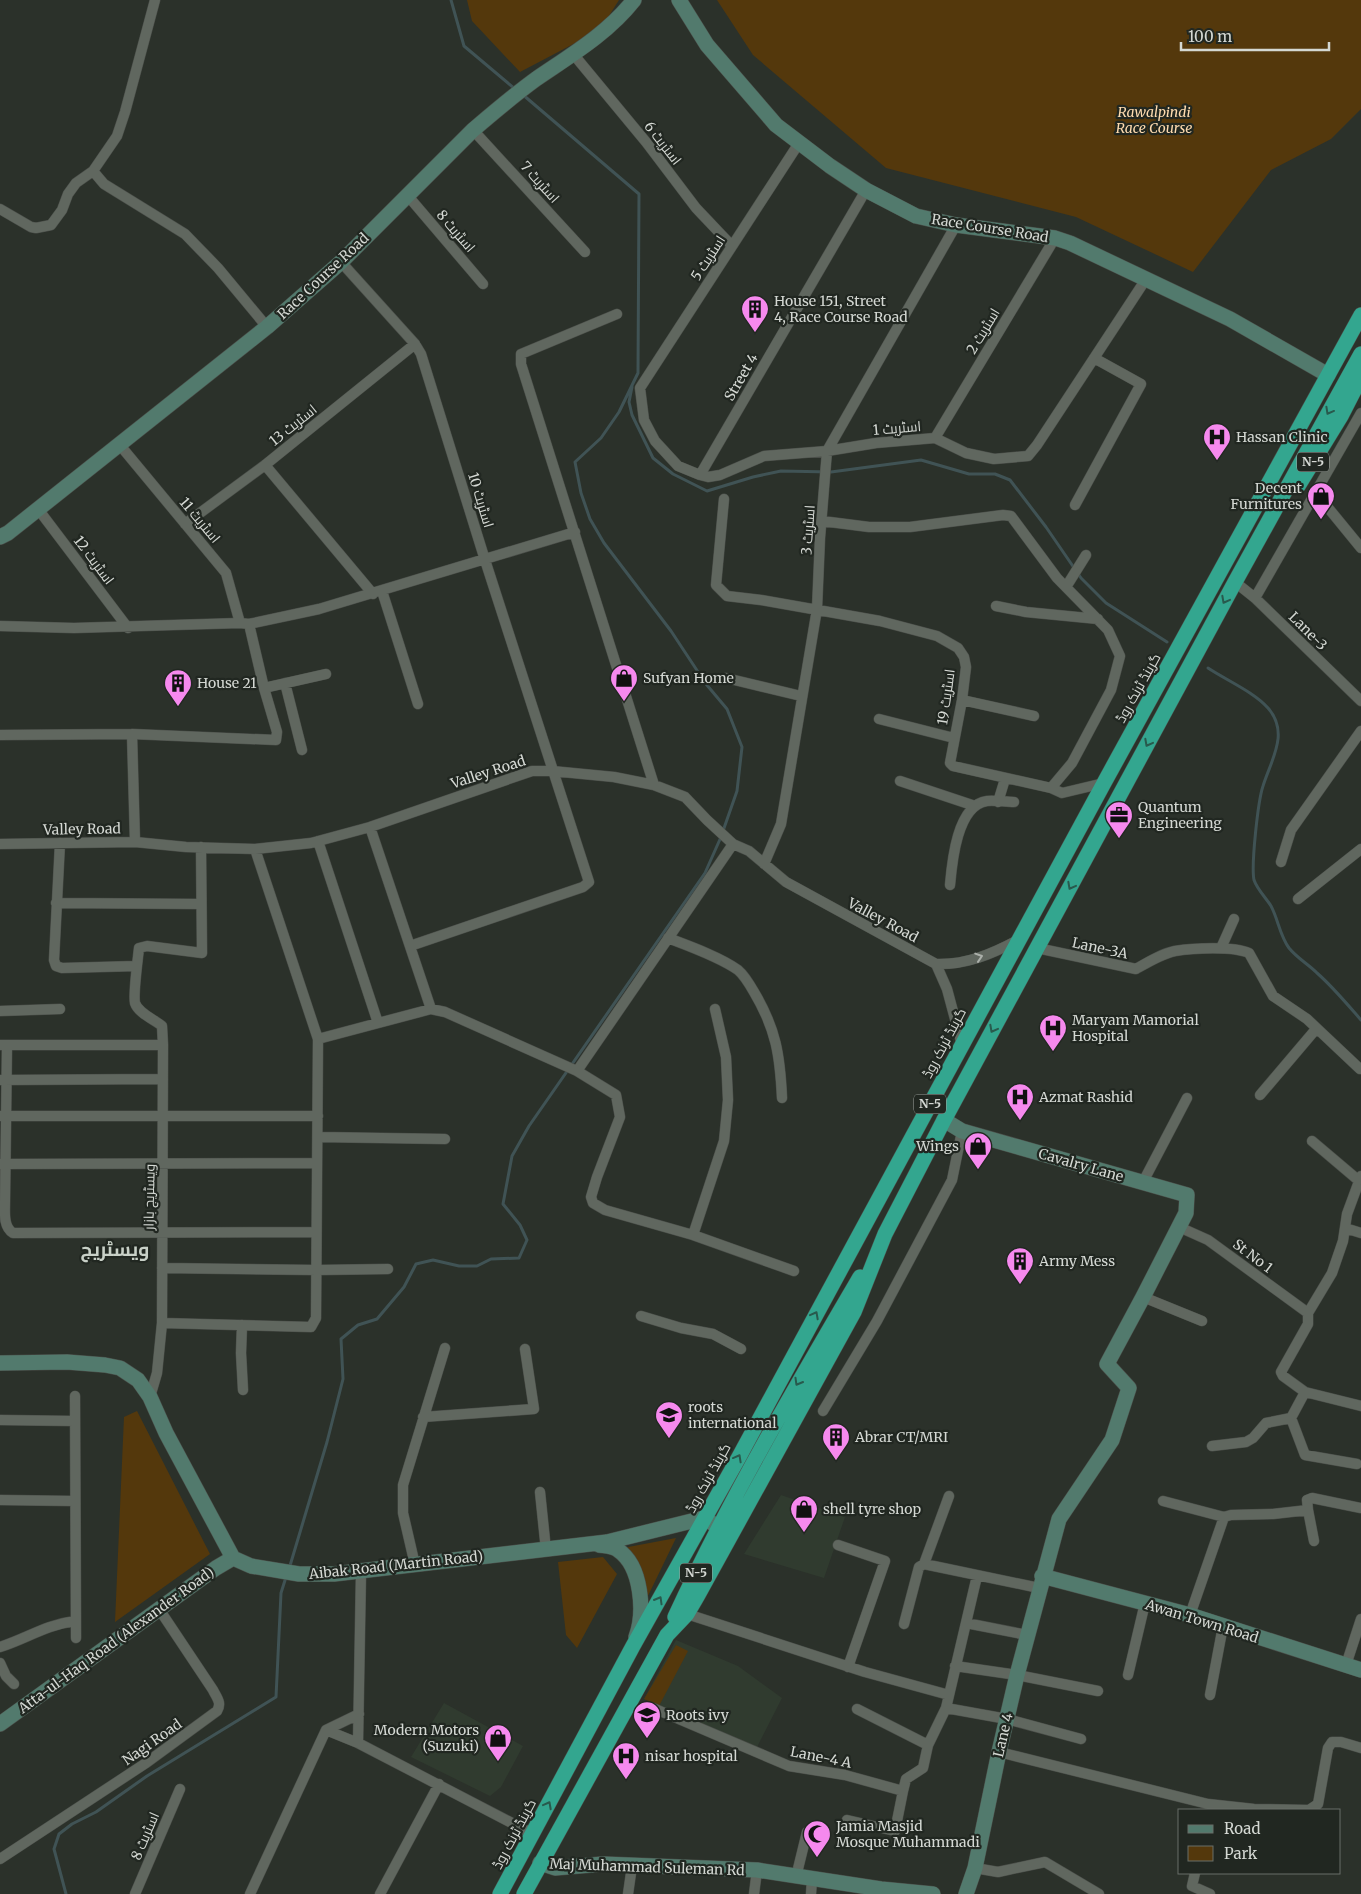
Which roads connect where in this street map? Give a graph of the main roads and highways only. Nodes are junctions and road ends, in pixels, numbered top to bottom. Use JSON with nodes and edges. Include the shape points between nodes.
{"nodes":[{"id":1,"x":1361,"y":315,"type":"edge"},
{"id":2,"x":1361,"y":354,"type":"edge"},
{"id":3,"x":1328,"y":375,"type":"junction"},
{"id":4,"x":1361,"y":377,"type":"edge"},
{"id":5,"x":1344,"y":384,"type":"junction"},
{"id":6,"x":1257,"y":542,"type":"junction"},
{"id":7,"x":885,"y":1234,"type":"junction"},
{"id":8,"x":667,"y":1635,"type":"junction"},
{"id":9,"x":500,"y":1894,"type":"edge"},
{"id":10,"x":524,"y":1894,"type":"edge"}],
"edges":[{"from":1,"to":3,"type":"highway","name":"گرینڈ ٹرنک روڈ","number":"N-5"},
{"from":2,"to":5,"type":"highway","number":"N-5"},
{"from":3,"to":5,"type":"highway"},
{"from":9,"to":3,"type":"highway","name":"گرینڈ ٹرنک روڈ","number":"N-5","one_way":true},
{"from":4,"to":6,"type":"highway","number":"N-5","via":[[1304,477]]},
{"from":5,"to":6,"type":"highway","number":"N-5","one_way":true},
{"from":6,"to":7,"type":"highway","number":"N-5","one_way":true},
{"from":7,"to":8,"type":"highway","number":"N-5","one_way":true,"via":[[792,1394],[694,1576]]},
{"from":7,"to":8,"type":"highway","number":"N-5","via":[[854,1312],[687,1614]]},
{"from":8,"to":10,"type":"highway","number":"N-5"}]}
